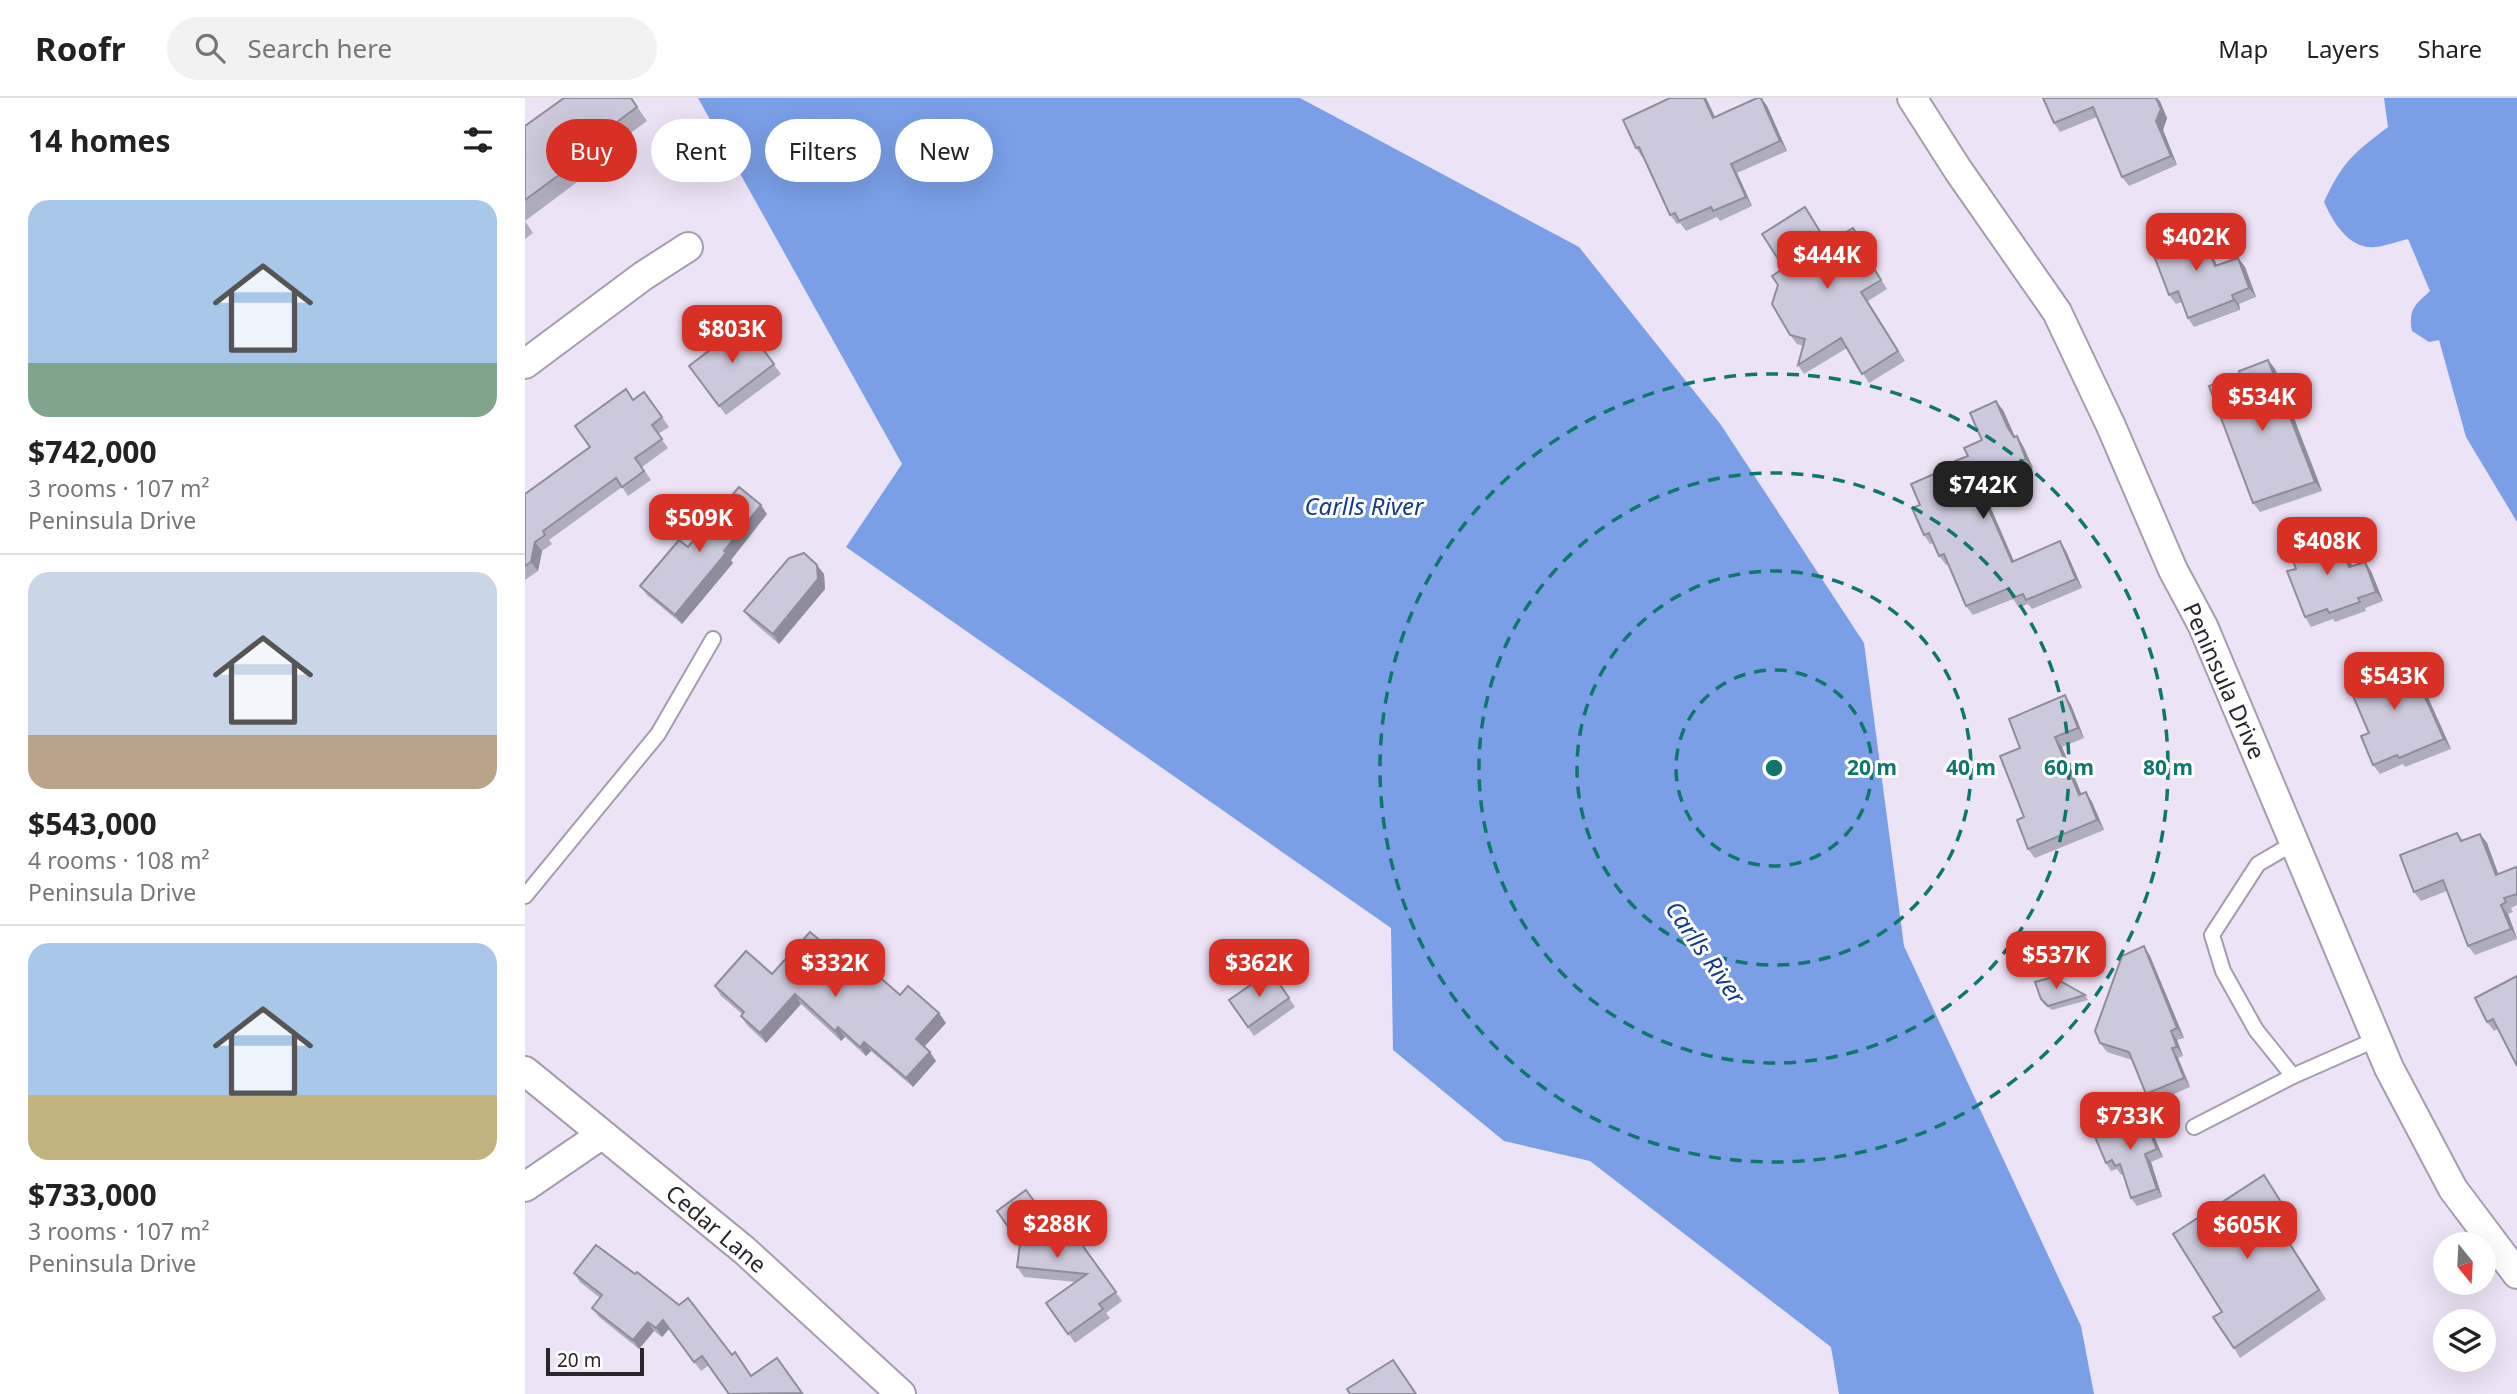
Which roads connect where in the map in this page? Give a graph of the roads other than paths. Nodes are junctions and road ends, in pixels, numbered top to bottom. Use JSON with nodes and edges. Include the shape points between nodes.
{"nodes":[{"id":1,"x":1912,"y":98,"type":"edge"},
{"id":2,"x":688,"y":247,"type":"dead end"},
{"id":3,"x":525,"y":364,"type":"edge"},
{"id":4,"x":713,"y":639,"type":"dead end"},
{"id":5,"x":2294,"y":843,"type":"junction"},
{"id":6,"x":525,"y":896,"type":"edge"},
{"id":7,"x":2377,"y":1039,"type":"junction"},
{"id":8,"x":525,"y":1071,"type":"edge"},
{"id":9,"x":2293,"y":1076,"type":"junction"},
{"id":10,"x":2194,"y":1127,"type":"dead end"},
{"id":11,"x":601,"y":1135,"type":"junction"},
{"id":12,"x":525,"y":1187,"type":"edge"},
{"id":13,"x":2517,"y":1274,"type":"edge"},
{"id":14,"x":901,"y":1394,"type":"edge"}],
"edges":[{"from":1,"to":5,"type":"street","name":"Peninsula Drive","via":[[2057,312],[2173,570],[2203,626]]},
{"from":2,"to":3,"type":"street"},
{"from":4,"to":6,"type":"lane","via":[[658,734]]},
{"from":5,"to":7,"type":"street","name":"Peninsula Drive"},
{"from":5,"to":9,"type":"lane","via":[[2258,864],[2212,935],[2223,971],[2256,1030]]},
{"from":7,"to":9,"type":"lane"},
{"from":7,"to":13,"type":"street","name":"Peninsula Drive","via":[[2453,1189]]},
{"from":8,"to":11,"type":"street","name":"Cedar Lane"},
{"from":9,"to":10,"type":"lane"},
{"from":11,"to":12,"type":"street"},
{"from":11,"to":14,"type":"street","name":"Cedar Lane","via":[[744,1250]]}]}
